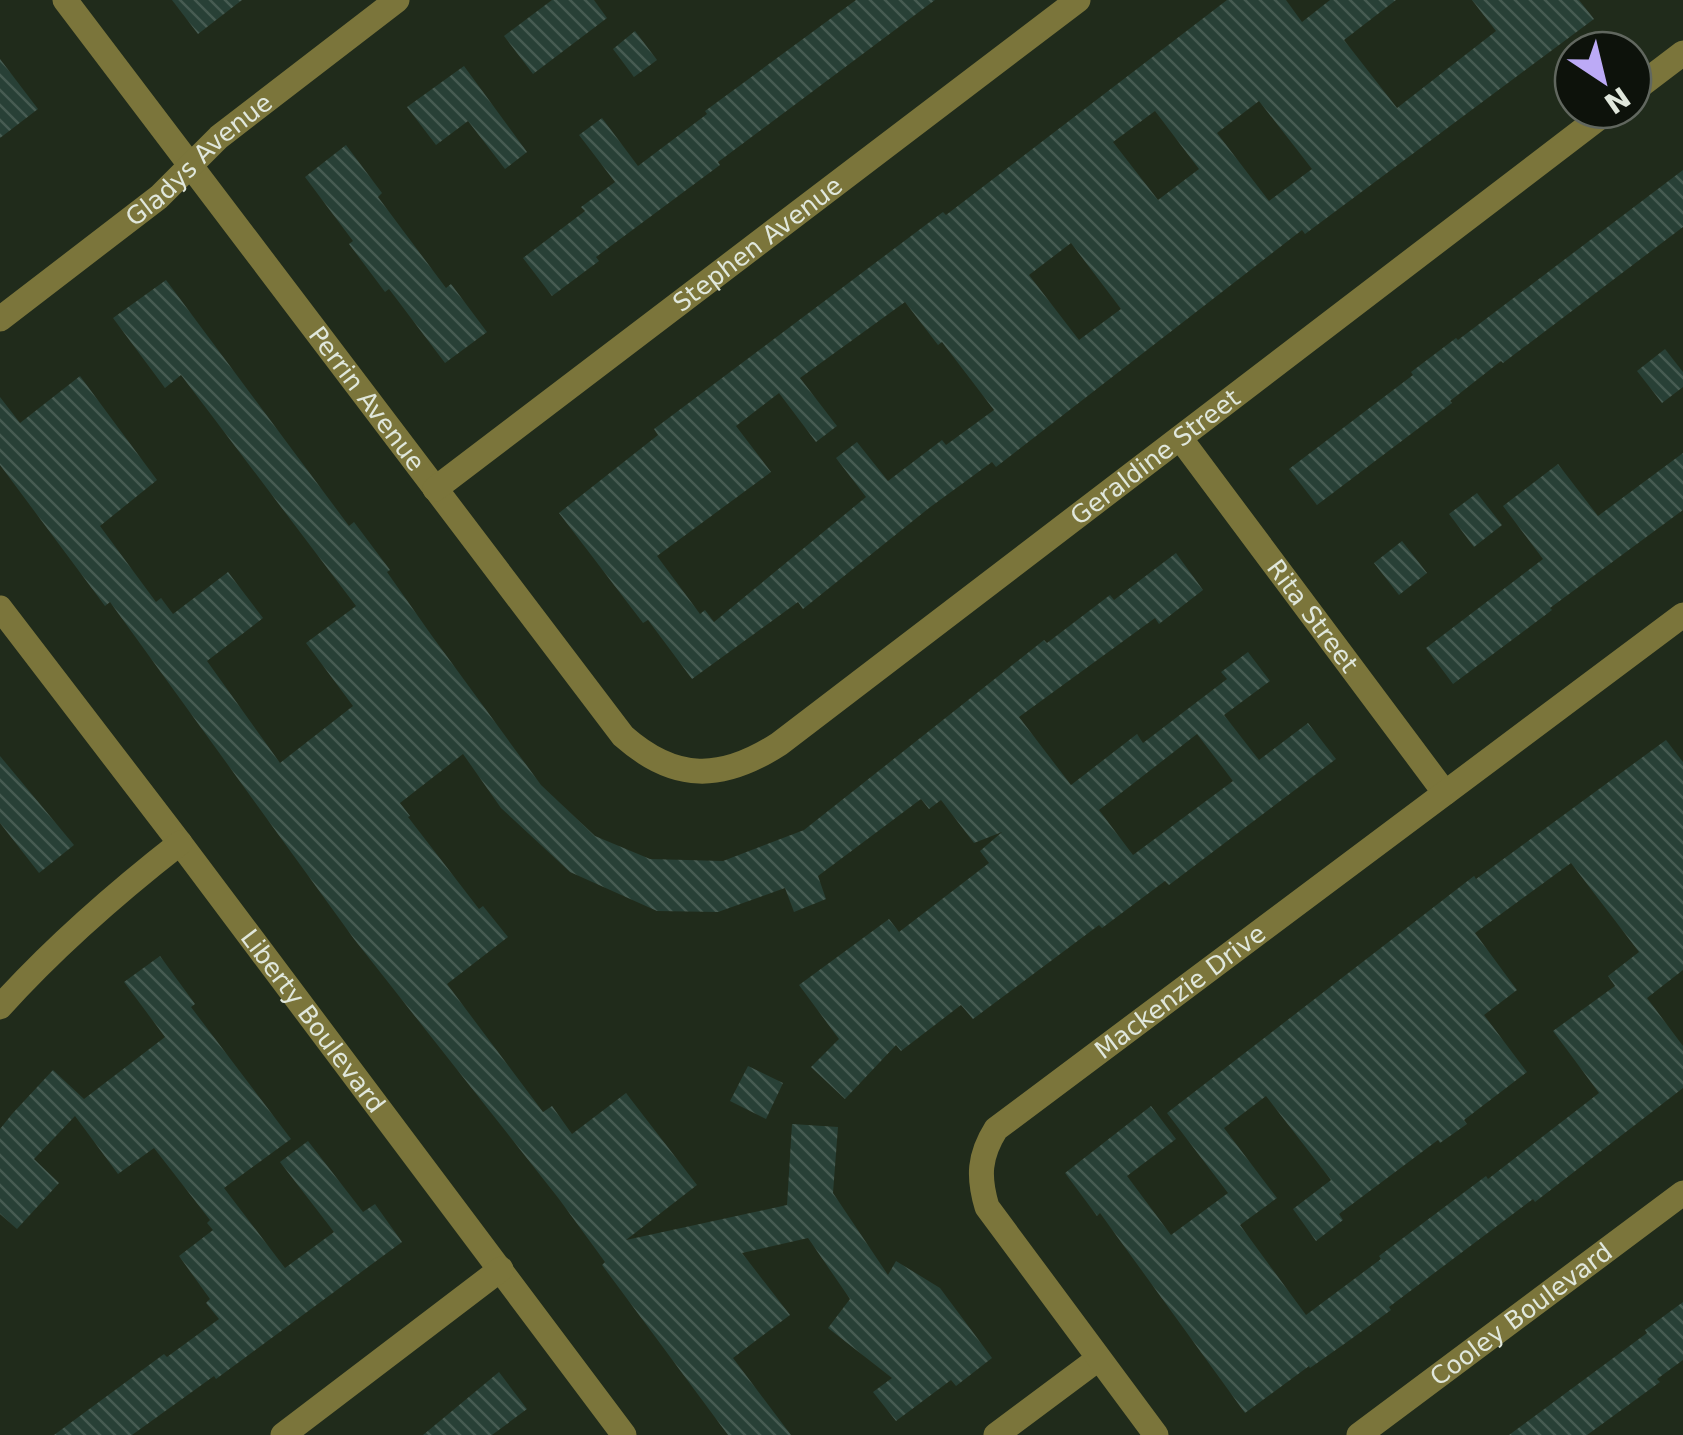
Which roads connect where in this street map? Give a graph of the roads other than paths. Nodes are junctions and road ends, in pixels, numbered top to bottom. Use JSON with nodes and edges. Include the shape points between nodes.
{"nodes":[{"id":1,"x":64,"y":0,"type":"edge"},
{"id":2,"x":398,"y":0,"type":"edge"},
{"id":3,"x":1078,"y":0,"type":"edge"},
{"id":4,"x":1683,"y":53,"type":"edge"},
{"id":5,"x":1653,"y":76,"type":"edge"},
{"id":6,"x":1583,"y":130,"type":"edge"},
{"id":7,"x":191,"y":165,"type":"junction"},
{"id":8,"x":0,"y":319,"type":"edge"},
{"id":9,"x":1180,"y":438,"type":"junction"},
{"id":10,"x":435,"y":489,"type":"junction"},
{"id":11,"x":0,"y":608,"type":"edge"},
{"id":12,"x":1683,"y":616,"type":"edge"},
{"id":13,"x":690,"y":771,"type":"joint"},
{"id":14,"x":1445,"y":793,"type":"junction"},
{"id":15,"x":180,"y":842,"type":"junction"},
{"id":16,"x":0,"y":1007,"type":"edge"},
{"id":17,"x":1683,"y":1193,"type":"edge"},
{"id":18,"x":501,"y":1269,"type":"junction"},
{"id":19,"x":1098,"y":1359,"type":"junction"},
{"id":20,"x":283,"y":1435,"type":"edge"},
{"id":21,"x":624,"y":1435,"type":"edge"},
{"id":22,"x":996,"y":1435,"type":"edge"},
{"id":23,"x":1156,"y":1435,"type":"edge"},
{"id":24,"x":1360,"y":1435,"type":"edge"}],
"edges":[{"from":1,"to":7,"type":"street","name":"Perrin Avenue"},
{"from":2,"to":7,"type":"street","name":"Gladys Avenue"},
{"from":3,"to":10,"type":"street","name":"Stephen Avenue"},
{"from":4,"to":5,"type":"street"},
{"from":6,"to":9,"type":"street","name":"Geraldine Street"},
{"from":7,"to":8,"type":"street","name":"Gladys Avenue"},
{"from":7,"to":10,"type":"street","name":"Perrin Avenue"},
{"from":9,"to":13,"type":"street","name":"Geraldine Street","via":[[779,744],[740,766]]},
{"from":9,"to":14,"type":"street","name":"Rita Street"},
{"from":10,"to":13,"type":"street","name":"Perrin Avenue","via":[[623,736],[662,765]]},
{"from":11,"to":15,"type":"street","name":"Liberty Boulevard"},
{"from":12,"to":14,"type":"street","name":"Mackenzie Drive"},
{"from":14,"to":19,"type":"street","name":"Mackenzie Drive","via":[[1019,1110],[986,1144],[980,1172],[987,1207]]},
{"from":15,"to":16,"type":"street","via":[[108,900]]},
{"from":15,"to":18,"type":"street","name":"Liberty Boulevard"},
{"from":17,"to":24,"type":"street","name":"Cooley Boulevard"},
{"from":18,"to":20,"type":"street"},
{"from":18,"to":21,"type":"street","name":"Liberty Boulevard"},
{"from":19,"to":22,"type":"street"},
{"from":19,"to":23,"type":"street"}]}
